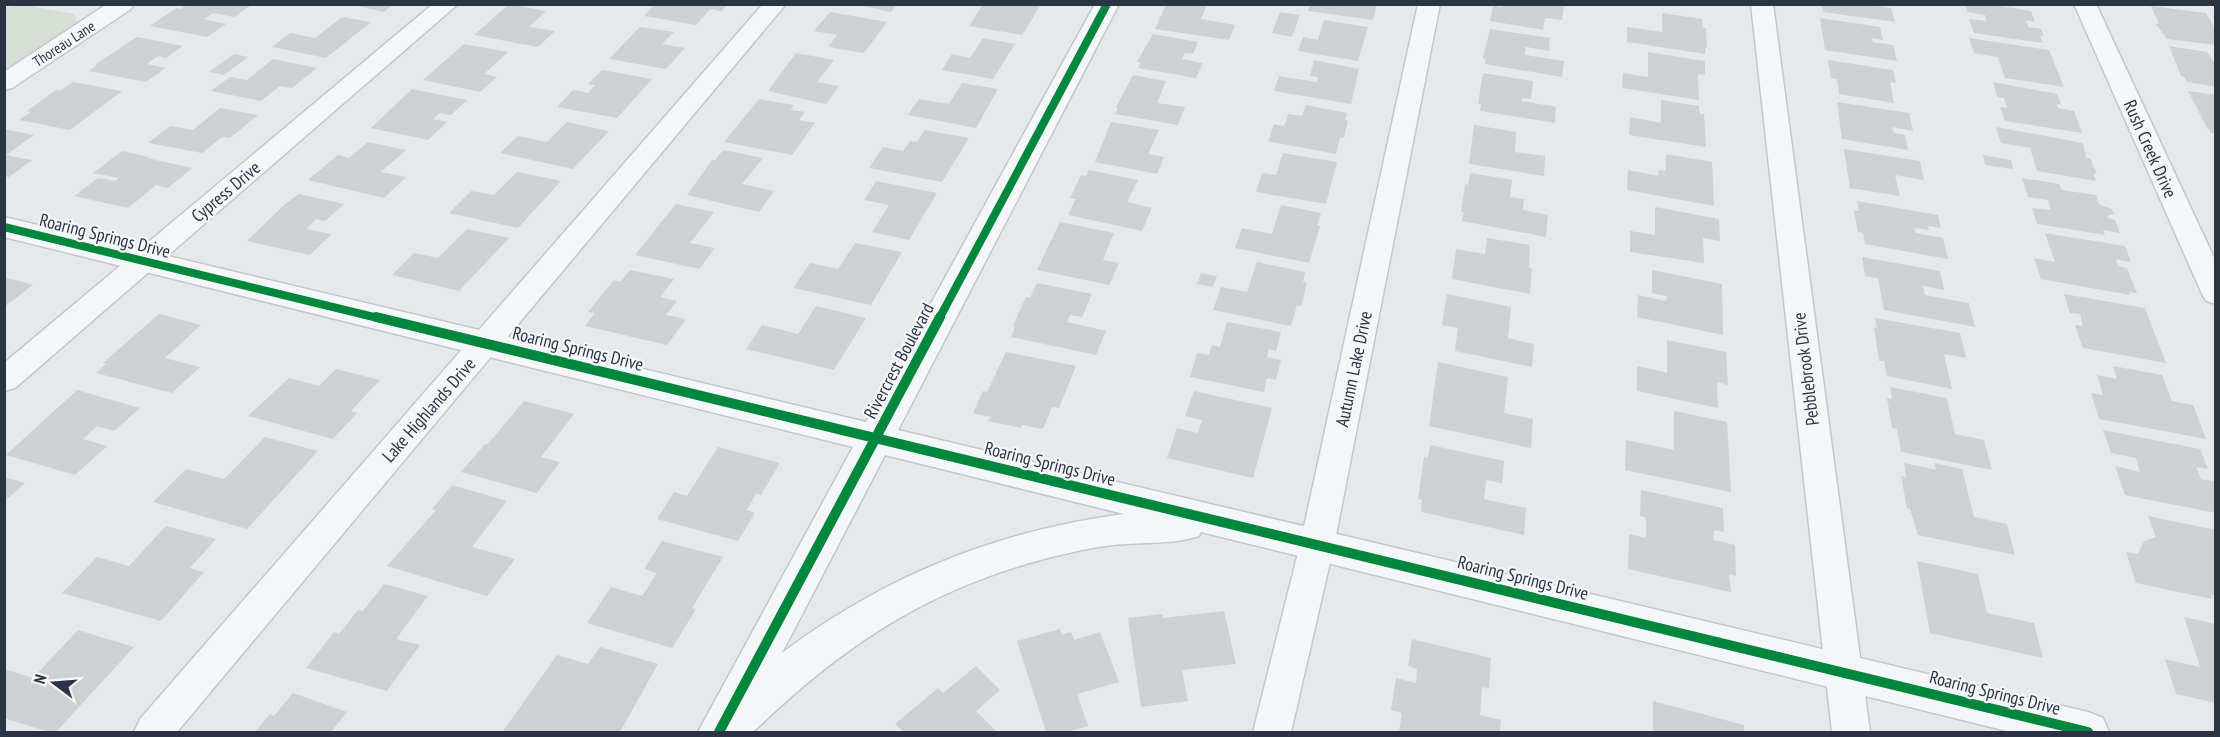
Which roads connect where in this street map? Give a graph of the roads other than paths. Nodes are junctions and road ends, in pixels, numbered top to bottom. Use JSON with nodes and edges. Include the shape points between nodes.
{"nodes":[{"id":1,"x":82,"y":4,"type":"edge"},
{"id":2,"x":447,"y":4,"type":"edge"},
{"id":3,"x":775,"y":4,"type":"edge"},
{"id":4,"x":1107,"y":4,"type":"edge"},
{"id":5,"x":1429,"y":4,"type":"edge"},
{"id":6,"x":1762,"y":4,"type":"edge"},
{"id":7,"x":2085,"y":4,"type":"edge"},
{"id":8,"x":118,"y":8,"type":"edge"},
{"id":9,"x":4,"y":83,"type":"edge"},
{"id":10,"x":4,"y":227,"type":"edge"},
{"id":11,"x":143,"y":262,"type":"junction"},
{"id":12,"x":2216,"y":294,"type":"edge"},
{"id":13,"x":486,"y":344,"type":"junction"},
{"id":14,"x":4,"y":380,"type":"edge"},
{"id":15,"x":877,"y":439,"type":"junction"},
{"id":16,"x":1232,"y":525,"type":"junction"},
{"id":17,"x":1317,"y":545,"type":"junction"},
{"id":18,"x":1844,"y":673,"type":"junction"},
{"id":19,"x":153,"y":732,"type":"edge"},
{"id":20,"x":719,"y":732,"type":"edge"},
{"id":21,"x":725,"y":732,"type":"edge"},
{"id":22,"x":1272,"y":732,"type":"edge"},
{"id":23,"x":1851,"y":732,"type":"edge"},
{"id":24,"x":2088,"y":732,"type":"edge"}],
"edges":[{"from":1,"to":8,"type":"street"},
{"from":2,"to":11,"type":"street","name":"Cypress Drive"},
{"from":3,"to":13,"type":"street","name":"Lake Highlands Drive"},
{"from":4,"to":15,"type":"street","name":"Rivercrest Boulevard"},
{"from":5,"to":17,"type":"street","name":"Autumn Lake Drive"},
{"from":6,"to":18,"type":"street","name":"Pebblebrook Drive"},
{"from":7,"to":12,"type":"street","name":"Rush Creek Drive"},
{"from":8,"to":9,"type":"street","name":"Thoreau Lane"},
{"from":10,"to":11,"type":"street","name":"Roaring Springs Drive"},
{"from":11,"to":13,"type":"street","name":"Roaring Springs Drive"},
{"from":11,"to":14,"type":"street","name":"Cypress Drive"},
{"from":13,"to":15,"type":"street","name":"Roaring Springs Drive"},
{"from":13,"to":19,"type":"street","name":"Lake Highlands Drive"},
{"from":15,"to":16,"type":"street","name":"Roaring Springs Drive"},
{"from":15,"to":20,"type":"street","name":"Rivercrest Boulevard"},
{"from":16,"to":17,"type":"street","name":"Roaring Springs Drive"},
{"from":16,"to":21,"type":"street","via":[[1089,532],[1007,551],[963,567],[918,587],[832,639],[790,670]]},
{"from":17,"to":18,"type":"street","name":"Roaring Springs Drive"},
{"from":17,"to":22,"type":"street","name":"Autumn Lake Drive"},
{"from":18,"to":23,"type":"street","name":"Pebblebrook Drive"},
{"from":18,"to":24,"type":"street","name":"Roaring Springs Drive"}]}
